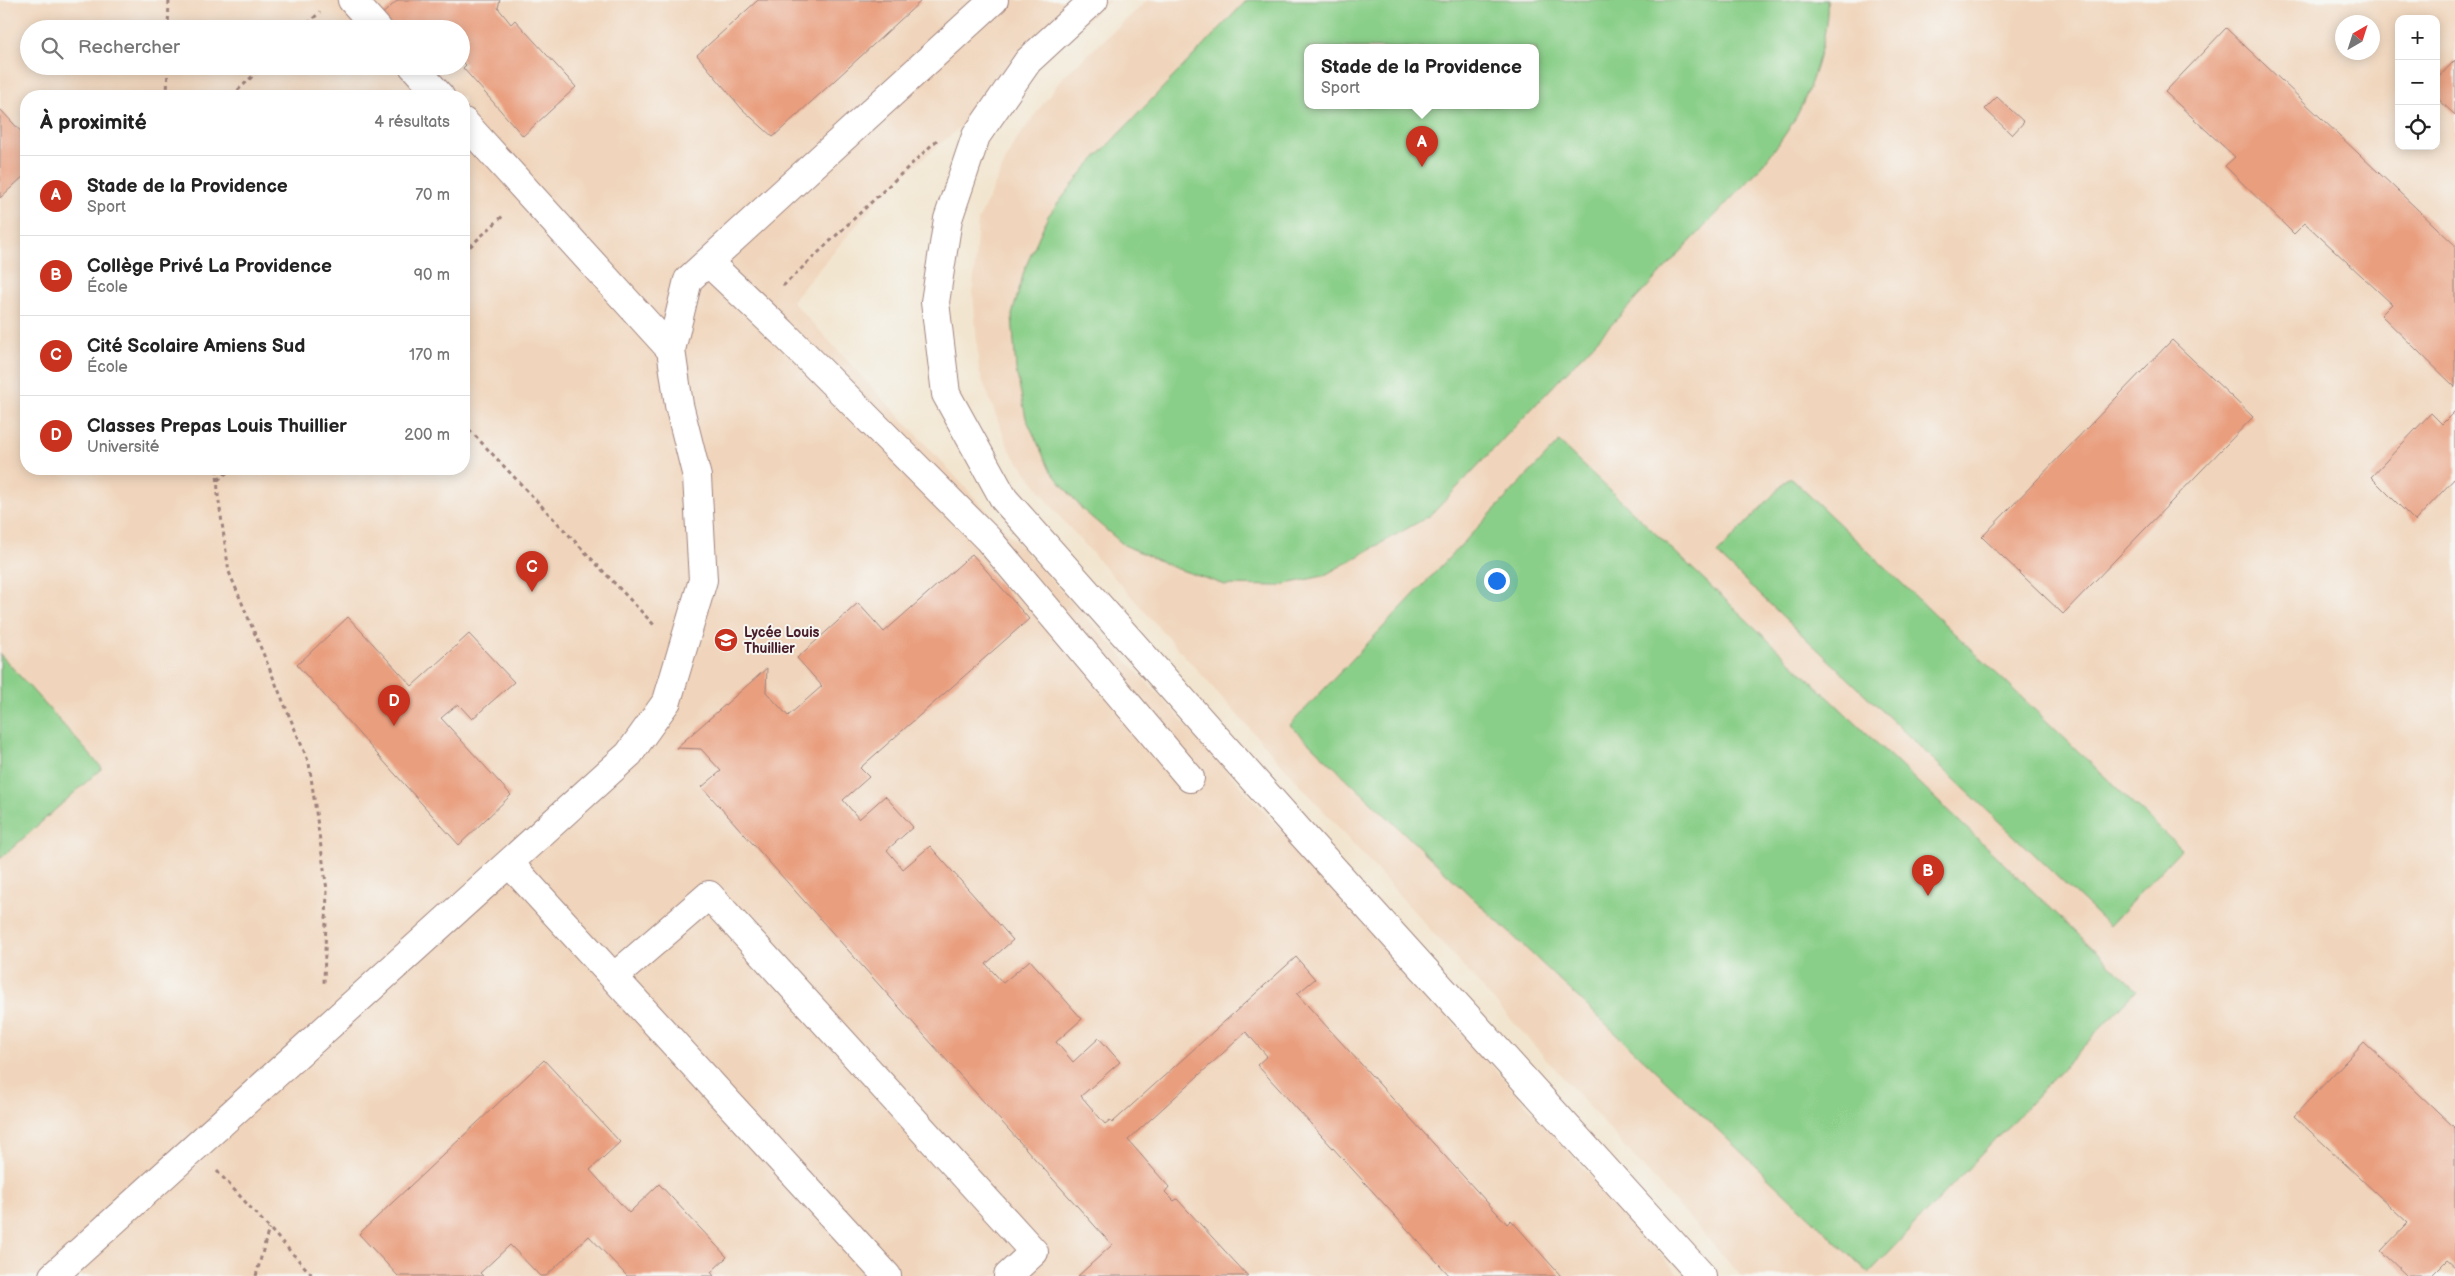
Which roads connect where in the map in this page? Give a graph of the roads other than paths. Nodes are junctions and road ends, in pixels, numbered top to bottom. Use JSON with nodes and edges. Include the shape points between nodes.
{"nodes":[{"id":1,"x":994,"y":0,"type":"edge"},
{"id":2,"x":1094,"y":0,"type":"edge"},
{"id":3,"x":339,"y":3,"type":"edge"},
{"id":4,"x":364,"y":20,"type":"edge"},
{"id":5,"x":420,"y":75,"type":"edge"},
{"id":6,"x":434,"y":90,"type":"edge"},
{"id":7,"x":470,"y":129,"type":"edge"},
{"id":8,"x":708,"y":262,"type":"junction"},
{"id":9,"x":671,"y":350,"type":"junction"},
{"id":10,"x":1190,"y":778,"type":"dead end"},
{"id":11,"x":509,"y":863,"type":"junction"},
{"id":12,"x":614,"y":977,"type":"junction"},
{"id":13,"x":53,"y":1276,"type":"edge"},
{"id":14,"x":887,"y":1276,"type":"edge"},
{"id":15,"x":1008,"y":1276,"type":"edge"},
{"id":16,"x":1702,"y":1276,"type":"edge"}],
"edges":[{"from":1,"to":8,"type":"lane"},
{"from":2,"to":16,"type":"lane","via":[[1028,61],[976,136],[948,219],[935,302],[946,394],[1004,499]]},
{"from":3,"to":4,"type":"lane"},
{"from":5,"to":6,"type":"lane"},
{"from":7,"to":9,"type":"lane"},
{"from":8,"to":9,"type":"lane","via":[[688,280]]},
{"from":8,"to":10,"type":"lane","via":[[988,539]]},
{"from":9,"to":11,"type":"lane","via":[[679,405],[697,477],[703,580],[667,701],[630,754]]},
{"from":11,"to":12,"type":"lane"},
{"from":11,"to":13,"type":"lane"},
{"from":12,"to":14,"type":"lane"},
{"from":12,"to":15,"type":"lane","via":[[709,896],[1034,1252]]}]}
